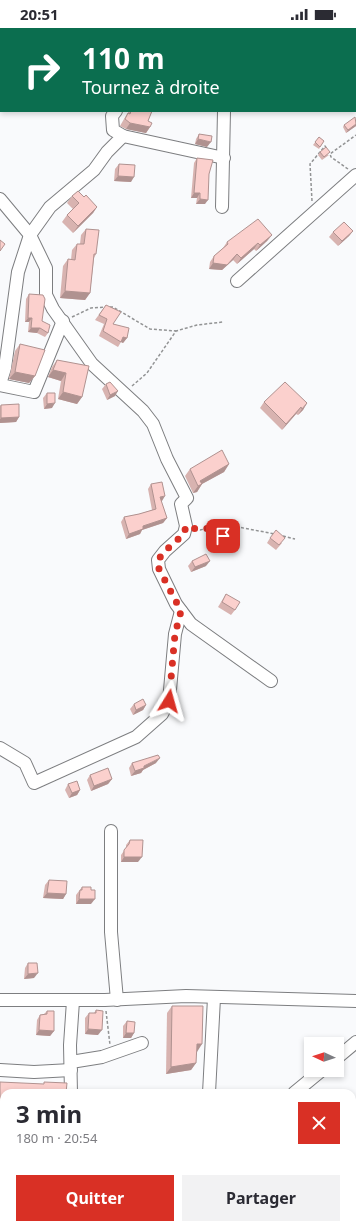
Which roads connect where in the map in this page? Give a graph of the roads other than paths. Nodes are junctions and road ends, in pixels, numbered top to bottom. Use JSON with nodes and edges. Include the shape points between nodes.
{"nodes":[{"id":1,"x":115,"y":112,"type":"edge"},
{"id":2,"x":224,"y":112,"type":"edge"},
{"id":3,"x":123,"y":136,"type":"junction"},
{"id":4,"x":224,"y":158,"type":"junction"},
{"id":5,"x":356,"y":175,"type":"edge"},
{"id":6,"x":0,"y":199,"type":"edge"},
{"id":7,"x":222,"y":207,"type":"dead end"},
{"id":8,"x":30,"y":235,"type":"junction"},
{"id":9,"x":237,"y":281,"type":"dead end"},
{"id":10,"x":63,"y":321,"type":"junction"},
{"id":11,"x":0,"y":385,"type":"edge"},
{"id":12,"x":181,"y":611,"type":"junction"},
{"id":13,"x":271,"y":681,"type":"dead end"},
{"id":14,"x":0,"y":748,"type":"edge"},
{"id":15,"x":111,"y":831,"type":"dead end"},
{"id":16,"x":214,"y":998,"type":"junction"},
{"id":17,"x":0,"y":1000,"type":"edge"},
{"id":18,"x":117,"y":1000,"type":"junction"},
{"id":19,"x":73,"y":1001,"type":"junction"},
{"id":20,"x":356,"y":1001,"type":"edge"},
{"id":21,"x":356,"y":1042,"type":"edge"},
{"id":22,"x":142,"y":1043,"type":"dead end"},
{"id":23,"x":344,"y":1052,"type":"edge"},
{"id":24,"x":71,"y":1066,"type":"junction"},
{"id":25,"x":0,"y":1070,"type":"edge"},
{"id":26,"x":313,"y":1077,"type":"edge"},
{"id":27,"x":71,"y":1089,"type":"edge"},
{"id":28,"x":209,"y":1089,"type":"edge"},
{"id":29,"x":299,"y":1089,"type":"edge"}],
"edges":[{"from":1,"to":3,"type":"street","via":[[112,116],[113,130]]},
{"from":2,"to":4,"type":"street"},
{"from":3,"to":4,"type":"street"},
{"from":3,"to":8,"type":"street","via":[[106,152],[94,170],[50,208]]},
{"from":4,"to":7,"type":"street"},
{"from":5,"to":9,"type":"street"},
{"from":6,"to":8,"type":"street"},
{"from":8,"to":10,"type":"street","via":[[46,268],[46,295]]},
{"from":8,"to":11,"type":"street","via":[[18,272]]},
{"from":10,"to":11,"type":"street","via":[[34,392]]},
{"from":10,"to":12,"type":"street","via":[[92,364],[143,411],[153,424],[187,498],[181,504],[186,526],[184,534],[158,560],[159,569]]},
{"from":12,"to":13,"type":"street","via":[[191,624]]},
{"from":12,"to":14,"type":"street","via":[[175,634],[169,701],[162,714],[136,737],[34,783],[25,762]]},
{"from":15,"to":18,"type":"street","via":[[111,932]]},
{"from":16,"to":18,"type":"street","via":[[186,996]]},
{"from":16,"to":20,"type":"street"},
{"from":16,"to":28,"type":"street"},
{"from":17,"to":19,"type":"street"},
{"from":18,"to":19,"type":"street"},
{"from":19,"to":24,"type":"street"},
{"from":21,"to":23,"type":"street"},
{"from":22,"to":24,"type":"street"},
{"from":24,"to":25,"type":"street","via":[[34,1072]]},
{"from":24,"to":27,"type":"street"},
{"from":26,"to":29,"type":"street"}]}
